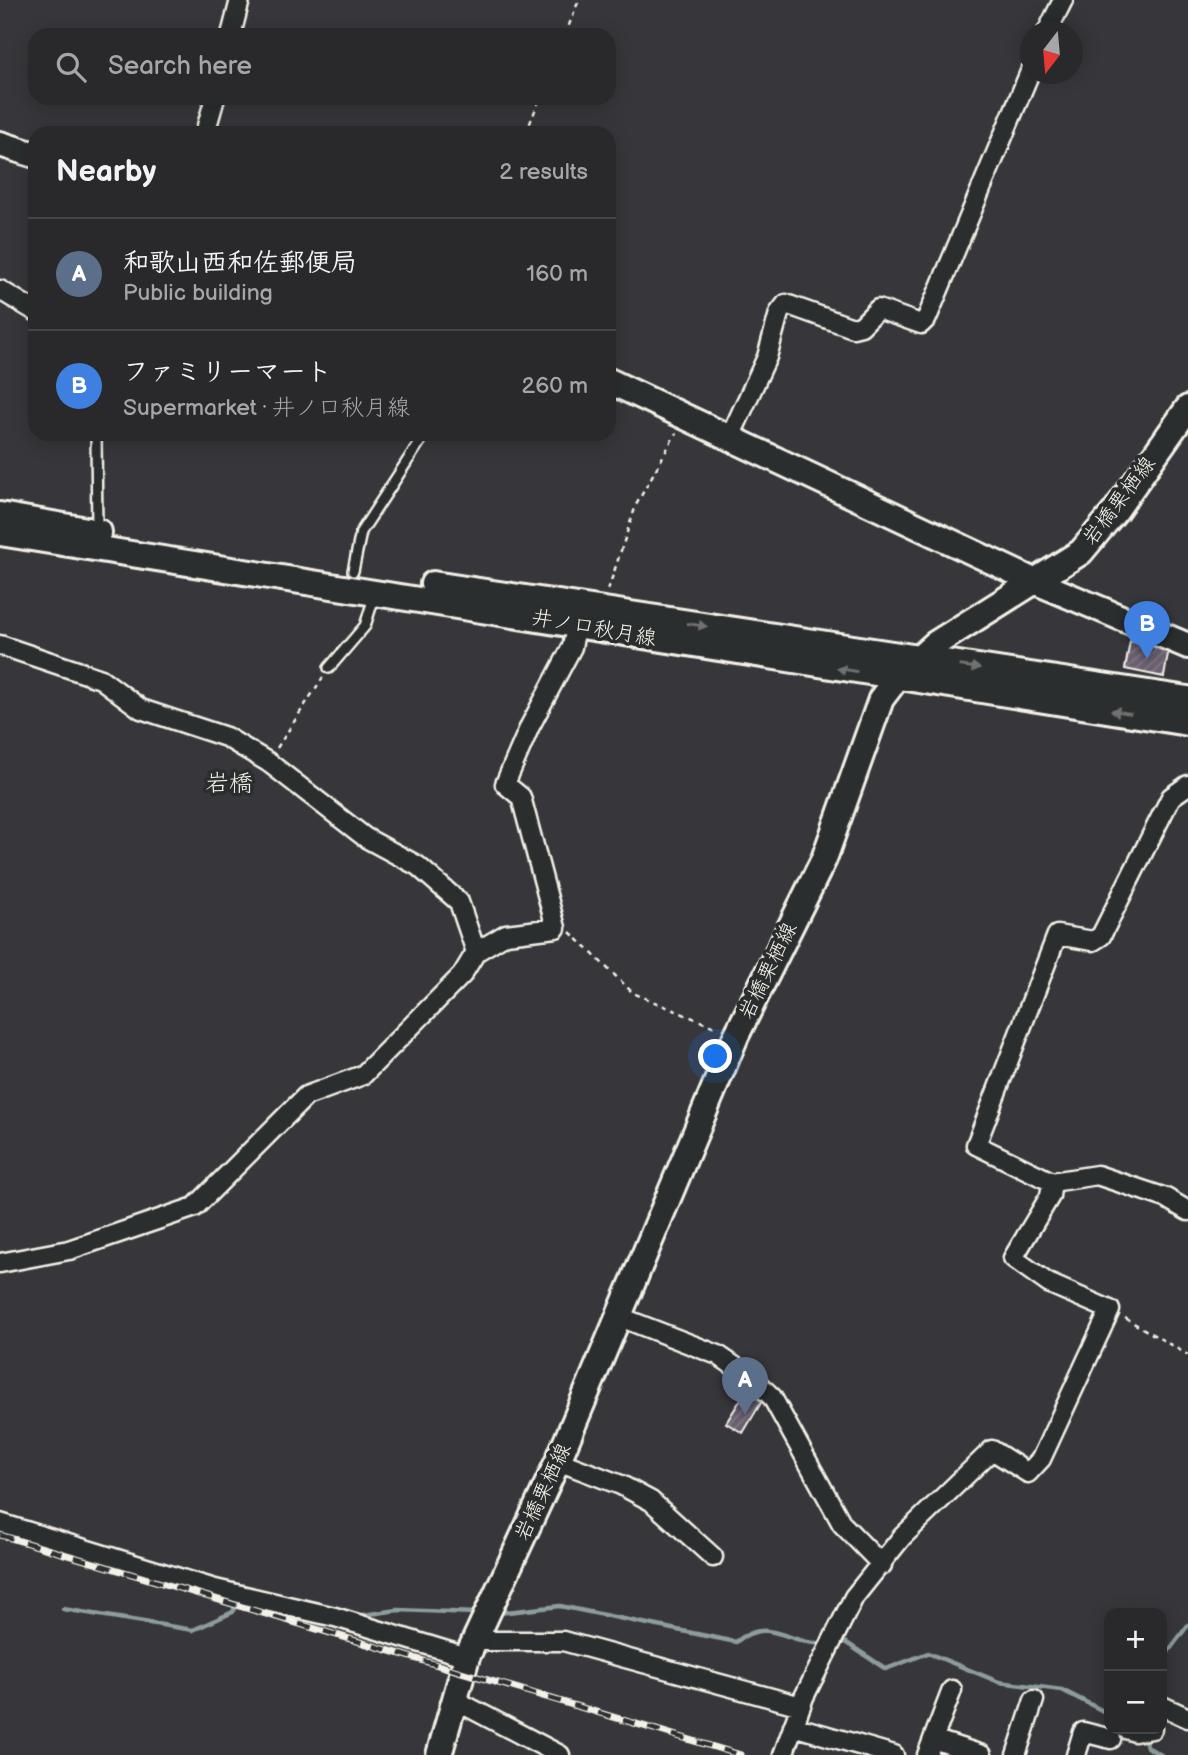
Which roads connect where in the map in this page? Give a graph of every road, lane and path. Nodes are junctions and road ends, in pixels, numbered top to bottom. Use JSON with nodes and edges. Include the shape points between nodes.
{"nodes":[{"id":1,"x":240,"y":0,"type":"edge"},
{"id":2,"x":579,"y":0,"type":"edge"},
{"id":3,"x":1063,"y":0,"type":"edge"},
{"id":4,"x":1052,"y":21,"type":"edge"},
{"id":5,"x":233,"y":28,"type":"edge"},
{"id":6,"x":568,"y":28,"type":"edge"},
{"id":7,"x":1026,"y":84,"type":"edge"},
{"id":8,"x":213,"y":105,"type":"edge"},
{"id":9,"x":537,"y":105,"type":"edge"},
{"id":10,"x":207,"y":126,"type":"edge"},
{"id":11,"x":529,"y":126,"type":"edge"},
{"id":12,"x":0,"y":144,"type":"edge"},
{"id":13,"x":28,"y":153,"type":"edge"},
{"id":14,"x":0,"y":290,"type":"edge"},
{"id":15,"x":28,"y":307,"type":"edge"},
{"id":16,"x":616,"y":384,"type":"edge"},
{"id":17,"x":1188,"y":408,"type":"edge"},
{"id":18,"x":686,"y":416,"type":"junction"},
{"id":19,"x":730,"y":437,"type":"junction"},
{"id":20,"x":96,"y":441,"type":"edge"},
{"id":21,"x":420,"y":441,"type":"edge"},
{"id":22,"x":0,"y":515,"type":"edge"},
{"id":23,"x":97,"y":531,"type":"junction"},
{"id":24,"x":0,"y":533,"type":"edge"},
{"id":25,"x":353,"y":571,"type":"junction"},
{"id":26,"x":1036,"y":582,"type":"junction"},
{"id":27,"x":376,"y":592,"type":"junction"},
{"id":28,"x":587,"y":614,"type":"junction"},
{"id":29,"x":0,"y":645,"type":"edge"},
{"id":30,"x":1188,"y":646,"type":"edge"},
{"id":31,"x":918,"y":659,"type":"junction"},
{"id":32,"x":329,"y":667,"type":"joint"},
{"id":33,"x":897,"y":678,"type":"junction"},
{"id":34,"x":1188,"y":699,"type":"edge"},
{"id":35,"x":1188,"y":723,"type":"edge"},
{"id":36,"x":268,"y":762,"type":"junction"},
{"id":37,"x":1188,"y":785,"type":"edge"},
{"id":38,"x":556,"y":928,"type":"junction"},
{"id":39,"x":476,"y":952,"type":"junction"},
{"id":40,"x":736,"y":1036,"type":"junction"},
{"id":41,"x":1052,"y":1182,"type":"junction"},
{"id":42,"x":1188,"y":1211,"type":"edge"},
{"id":43,"x":0,"y":1263,"type":"edge"},
{"id":44,"x":1111,"y":1310,"type":"junction"},
{"id":45,"x":620,"y":1317,"type":"junction"},
{"id":46,"x":1188,"y":1355,"type":"edge"},
{"id":47,"x":558,"y":1461,"type":"junction"},
{"id":48,"x":0,"y":1523,"type":"edge"},
{"id":49,"x":713,"y":1557,"type":"dead end"},
{"id":50,"x":882,"y":1565,"type":"junction"},
{"id":51,"x":470,"y":1649,"type":"junction"},
{"id":52,"x":951,"y":1690,"type":"dead end"},
{"id":53,"x":453,"y":1699,"type":"junction"},
{"id":54,"x":1034,"y":1700,"type":"dead end"},
{"id":55,"x":801,"y":1706,"type":"junction"},
{"id":56,"x":1167,"y":1708,"type":"edge"},
{"id":57,"x":1188,"y":1718,"type":"edge"},
{"id":58,"x":793,"y":1726,"type":"junction"},
{"id":59,"x":1110,"y":1741,"type":"edge"},
{"id":60,"x":930,"y":1747,"type":"edge"},
{"id":61,"x":439,"y":1755,"type":"edge"},
{"id":62,"x":560,"y":1755,"type":"edge"},
{"id":63,"x":783,"y":1755,"type":"edge"},
{"id":64,"x":894,"y":1755,"type":"edge"},
{"id":65,"x":982,"y":1755,"type":"edge"},
{"id":66,"x":1016,"y":1755,"type":"edge"},
{"id":67,"x":1076,"y":1755,"type":"edge"}],
"edges":[{"from":1,"to":5,"type":"street"},
{"from":2,"to":6,"type":"path"},
{"from":3,"to":4,"type":"street"},
{"from":7,"to":19,"type":"street","via":[[927,318],[920,324],[878,309],[853,328],[786,304]]},
{"from":8,"to":10,"type":"street"},
{"from":9,"to":11,"type":"path"},
{"from":12,"to":13,"type":"main road"},
{"from":14,"to":15,"type":"street"},
{"from":16,"to":18,"type":"main road"},
{"from":17,"to":26,"type":"main road","name":"岩橋栗栖線","via":[[1081,552]]},
{"from":18,"to":19,"type":"main road"},
{"from":18,"to":28,"type":"path","via":[[636,505]]},
{"from":19,"to":26,"type":"main road"},
{"from":20,"to":23,"type":"lane"},
{"from":21,"to":25,"type":"lane","via":[[361,532]]},
{"from":22,"to":23,"type":"main road","name":"井ノ口秋月線"},
{"from":23,"to":25,"type":"main road","name":"井ノ口秋月線"},
{"from":24,"to":27,"type":"main road","name":"井ノ口秋月線"},
{"from":25,"to":28,"type":"main road","name":"井ノ口秋月線"},
{"from":26,"to":30,"type":"main road"},
{"from":26,"to":31,"type":"main road","name":"岩橋栗栖線"},
{"from":27,"to":28,"type":"main road","name":"井ノ口秋月線"},
{"from":27,"to":32,"type":"lane","via":[[365,626]]},
{"from":28,"to":31,"type":"main road","name":"井ノ口秋月線","one_way":true},
{"from":33,"to":28,"type":"main road","name":"井ノ口秋月線","one_way":true},
{"from":28,"to":38,"type":"street","via":[[505,784],[521,797]]},
{"from":29,"to":36,"type":"street","via":[[101,679],[141,709],[226,737]]},
{"from":31,"to":33,"type":"main road","name":"岩橋栗栖線"},
{"from":31,"to":34,"type":"main road","name":"井ノ口秋月線","one_way":true},
{"from":32,"to":36,"type":"path"},
{"from":35,"to":33,"type":"main road","name":"井ノ口秋月線","one_way":true},
{"from":33,"to":40,"type":"main road","name":"岩橋栗栖線","via":[[881,699],[824,859]]},
{"from":36,"to":39,"type":"street","via":[[366,838],[418,866],[459,902]]},
{"from":37,"to":41,"type":"street","via":[[1171,797],[1101,936],[1093,941],[1057,935],[976,1145]]},
{"from":38,"to":39,"type":"street","via":[[506,934]]},
{"from":38,"to":40,"type":"path","via":[[575,933],[633,993]]},
{"from":39,"to":43,"type":"street","via":[[462,975],[363,1075],[306,1096],[195,1208],[69,1250]]},
{"from":40,"to":45,"type":"main road","name":"岩橋栗栖線"},
{"from":41,"to":42,"type":"street","via":[[1097,1175],[1166,1198]]},
{"from":41,"to":44,"type":"street","via":[[1050,1196],[1013,1258],[1048,1283]]},
{"from":44,"to":46,"type":"path"},
{"from":44,"to":50,"type":"street","via":[[1041,1459],[1028,1473],[992,1450],[902,1537]]},
{"from":45,"to":47,"type":"main road","name":"岩橋栗栖線"},
{"from":45,"to":50,"type":"street","via":[[718,1355],[753,1379],[772,1397],[842,1524]]},
{"from":47,"to":49,"type":"street","via":[[651,1501]]},
{"from":47,"to":51,"type":"main road","name":"岩橋栗栖線"},
{"from":48,"to":51,"type":"street","via":[[215,1589]]},
{"from":50,"to":55,"type":"street","via":[[853,1597]]},
{"from":51,"to":53,"type":"main road","name":"岩橋栗栖線"},
{"from":51,"to":55,"type":"street","via":[[563,1641]]},
{"from":52,"to":60,"type":"street"},
{"from":53,"to":61,"type":"main road","name":"岩橋栗栖線"},
{"from":53,"to":62,"type":"street"},
{"from":54,"to":66,"type":"street"},
{"from":55,"to":58,"type":"street"},
{"from":56,"to":57,"type":"street"},
{"from":58,"to":63,"type":"street"},
{"from":58,"to":64,"type":"street"},
{"from":59,"to":67,"type":"street","via":[[1083,1732]]},
{"from":60,"to":65,"type":"street"}]}
